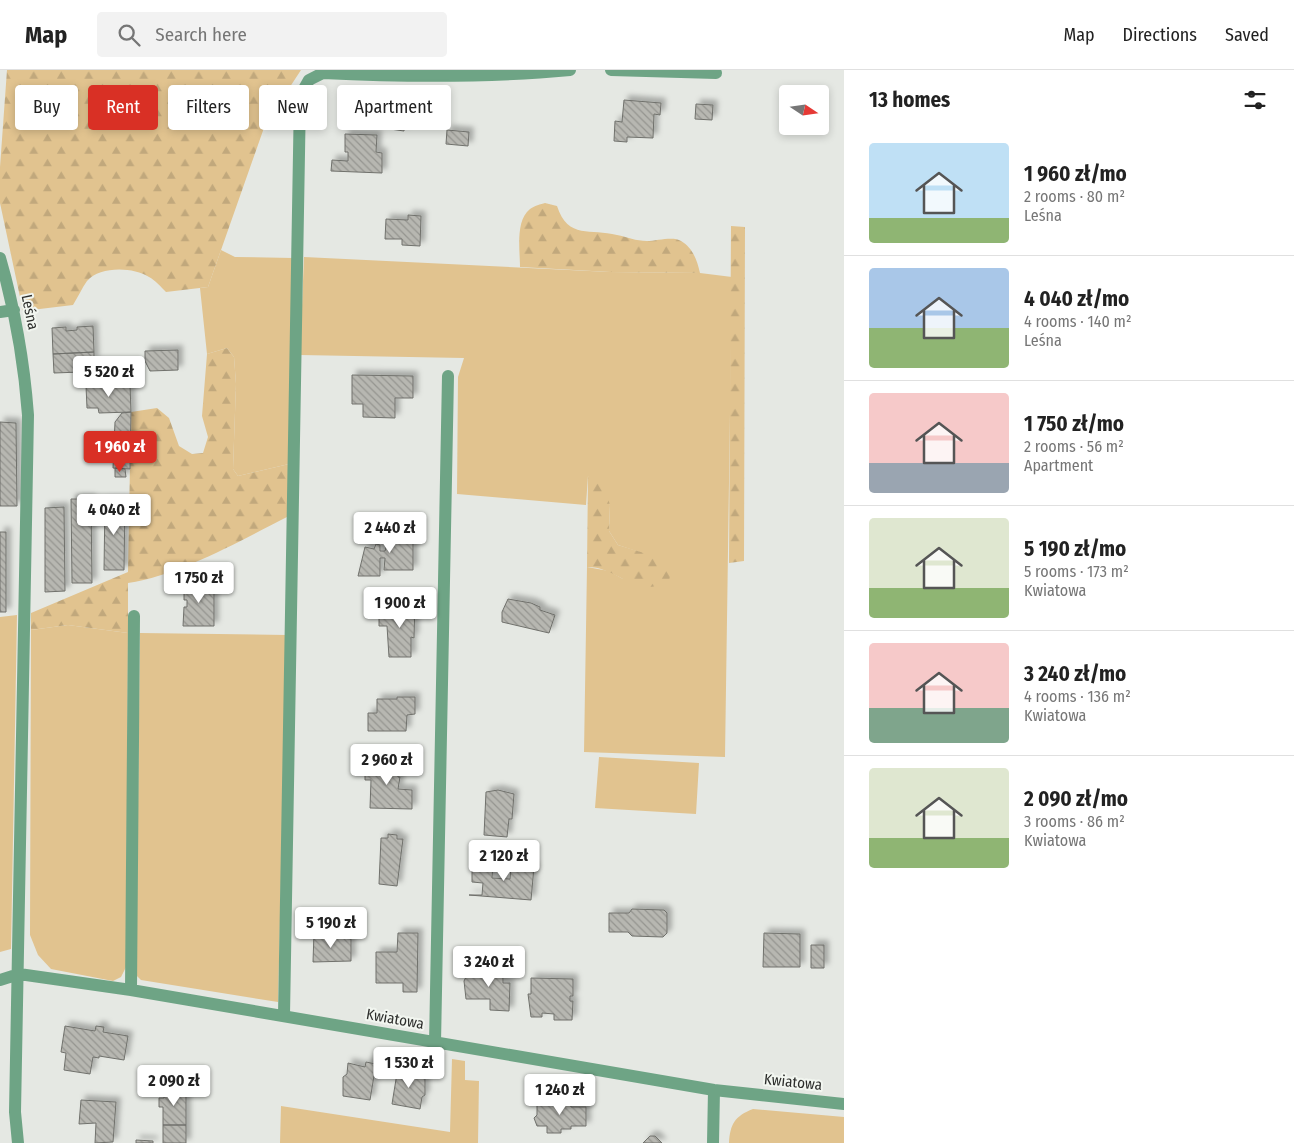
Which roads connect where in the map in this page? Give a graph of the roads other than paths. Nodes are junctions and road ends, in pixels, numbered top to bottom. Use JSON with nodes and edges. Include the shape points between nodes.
{"nodes":[{"id":1,"x":570,"y":70,"type":"edge"},
{"id":2,"x":612,"y":70,"type":"edge"},
{"id":3,"x":716,"y":73,"type":"dead end"},
{"id":4,"x":0,"y":258,"type":"edge"},
{"id":5,"x":14,"y":310,"type":"junction"},
{"id":6,"x":0,"y":312,"type":"edge"},
{"id":7,"x":448,"y":376,"type":"dead end"},
{"id":8,"x":134,"y":616,"type":"dead end"},
{"id":9,"x":19,"y":974,"type":"junction"},
{"id":10,"x":0,"y":980,"type":"edge"},
{"id":11,"x":131,"y":990,"type":"junction"},
{"id":12,"x":284,"y":1016,"type":"junction"},
{"id":13,"x":435,"y":1043,"type":"junction"},
{"id":14,"x":714,"y":1090,"type":"junction"},
{"id":15,"x":844,"y":1104,"type":"edge"},
{"id":16,"x":18,"y":1143,"type":"edge"},
{"id":17,"x":713,"y":1143,"type":"edge"}],
"edges":[{"from":1,"to":12,"type":"street","via":[[512,76],[424,78],[323,73],[309,80],[300,96]]},
{"from":2,"to":3,"type":"street"},
{"from":4,"to":5,"type":"street","name":"Leśna"},
{"from":5,"to":6,"type":"street"},
{"from":5,"to":9,"type":"street","name":"Leśna","via":[[24,365],[28,424]]},
{"from":7,"to":13,"type":"street"},
{"from":8,"to":11,"type":"street"},
{"from":9,"to":10,"type":"street","name":"Kwiatowa"},
{"from":9,"to":11,"type":"street","name":"Kwiatowa"},
{"from":9,"to":16,"type":"street","name":"Leśna"},
{"from":11,"to":12,"type":"street","name":"Kwiatowa"},
{"from":12,"to":13,"type":"street","name":"Kwiatowa"},
{"from":13,"to":14,"type":"street","name":"Kwiatowa"},
{"from":14,"to":15,"type":"street","name":"Kwiatowa"},
{"from":14,"to":17,"type":"street"}]}
